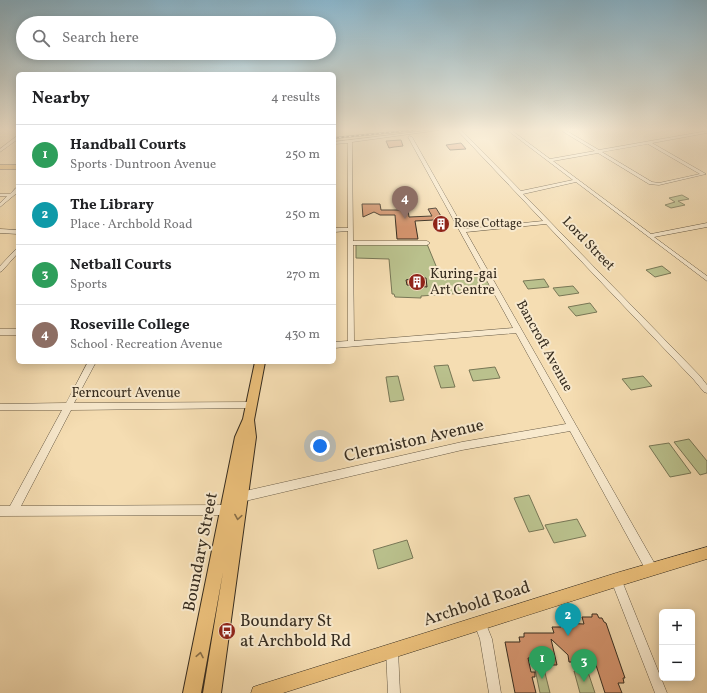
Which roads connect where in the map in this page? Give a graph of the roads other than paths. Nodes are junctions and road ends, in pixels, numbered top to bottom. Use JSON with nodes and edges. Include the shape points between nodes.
{"nodes":[{"id":1,"x":350,"y":162,"type":"edge"},
{"id":2,"x":424,"y":162,"type":"edge"},
{"id":3,"x":490,"y":162,"type":"edge"},
{"id":4,"x":553,"y":162,"type":"edge"},
{"id":5,"x":616,"y":162,"type":"edge"},
{"id":6,"x":683,"y":162,"type":"edge"},
{"id":7,"x":0,"y":167,"type":"edge"},
{"id":8,"x":16,"y":167,"type":"edge"},
{"id":9,"x":576,"y":180,"type":"junction"},
{"id":10,"x":16,"y":191,"type":"edge"},
{"id":11,"x":520,"y":193,"type":"junction"},
{"id":12,"x":0,"y":195,"type":"edge"},
{"id":13,"x":11,"y":195,"type":"junction"},
{"id":14,"x":0,"y":206,"type":"edge"},
{"id":15,"x":548,"y":222,"type":"junction"},
{"id":16,"x":707,"y":225,"type":"edge"},
{"id":17,"x":336,"y":230,"type":"edge"},
{"id":18,"x":351,"y":230,"type":"junction"},
{"id":19,"x":463,"y":231,"type":"junction"},
{"id":20,"x":0,"y":232,"type":"edge"},
{"id":21,"x":16,"y":232,"type":"edge"},
{"id":22,"x":650,"y":236,"type":"junction"},
{"id":23,"x":351,"y":243,"type":"junction"},
{"id":24,"x":424,"y":243,"type":"dead end"},
{"id":25,"x":16,"y":252,"type":"edge"},
{"id":26,"x":0,"y":270,"type":"edge"},
{"id":27,"x":707,"y":279,"type":"edge"},
{"id":28,"x":519,"y":330,"type":"junction"},
{"id":29,"x":0,"y":332,"type":"edge"},
{"id":30,"x":16,"y":332,"type":"edge"},
{"id":31,"x":351,"y":343,"type":"junction"},
{"id":32,"x":336,"y":345,"type":"edge"},
{"id":33,"x":91,"y":364,"type":"edge"},
{"id":34,"x":260,"y":364,"type":"edge"},
{"id":35,"x":698,"y":378,"type":"junction"},
{"id":36,"x":707,"y":384,"type":"edge"},
{"id":37,"x":707,"y":390,"type":"edge"},
{"id":38,"x":252,"y":405,"type":"junction"},
{"id":39,"x":68,"y":406,"type":"junction"},
{"id":40,"x":0,"y":407,"type":"edge"},
{"id":41,"x":249,"y":419,"type":"junction"},
{"id":42,"x":573,"y":427,"type":"junction"},
{"id":43,"x":241,"y":497,"type":"junction"},
{"id":44,"x":227,"y":510,"type":"junction"},
{"id":45,"x":0,"y":511,"type":"edge"},
{"id":46,"x":13,"y":511,"type":"junction"},
{"id":47,"x":707,"y":553,"type":"edge"},
{"id":48,"x":652,"y":570,"type":"junction"},
{"id":49,"x":616,"y":580,"type":"junction"},
{"id":50,"x":480,"y":623,"type":"junction"},
{"id":51,"x":392,"y":652,"type":"junction"},
{"id":52,"x":192,"y":693,"type":"edge"},
{"id":53,"x":212,"y":693,"type":"edge"},
{"id":54,"x":259,"y":693,"type":"edge"},
{"id":55,"x":394,"y":693,"type":"edge"},
{"id":56,"x":495,"y":693,"type":"edge"},
{"id":57,"x":661,"y":693,"type":"edge"}],
"edges":[{"from":1,"to":18,"type":"street"},
{"from":2,"to":19,"type":"street","name":"Bancroft Avenue"},
{"from":3,"to":11,"type":"street","name":"Lord Street"},
{"from":4,"to":9,"type":"street"},
{"from":5,"to":6,"type":"street","via":[[651,183],[659,184],[704,174]]},
{"from":7,"to":8,"type":"main road"},
{"from":9,"to":11,"type":"street"},
{"from":9,"to":22,"type":"street"},
{"from":10,"to":13,"type":"street"},
{"from":11,"to":15,"type":"street","name":"Lord Street"},
{"from":12,"to":13,"type":"street"},
{"from":13,"to":14,"type":"street"},
{"from":15,"to":19,"type":"street"},
{"from":15,"to":35,"type":"street","name":"Lord Street"},
{"from":16,"to":22,"type":"street"},
{"from":17,"to":18,"type":"street"},
{"from":18,"to":23,"type":"street"},
{"from":19,"to":28,"type":"street","name":"Bancroft Avenue"},
{"from":20,"to":21,"type":"street"},
{"from":22,"to":27,"type":"street"},
{"from":23,"to":24,"type":"street"},
{"from":23,"to":31,"type":"street"},
{"from":25,"to":26,"type":"street"},
{"from":28,"to":31,"type":"street"},
{"from":28,"to":42,"type":"street","name":"Bancroft Avenue"},
{"from":29,"to":30,"type":"street"},
{"from":31,"to":32,"type":"street"},
{"from":33,"to":39,"type":"street"},
{"from":34,"to":38,"type":"highway","name":"Boundary Street"},
{"from":35,"to":36,"type":"street","name":"Lord Street"},
{"from":35,"to":37,"type":"street","name":"Lord Street"},
{"from":38,"to":39,"type":"street","name":"Ferncourt Avenue"},
{"from":38,"to":41,"type":"highway","name":"Boundary Street"},
{"from":39,"to":40,"type":"street","name":"Ferncourt Avenue"},
{"from":39,"to":46,"type":"street"},
{"from":41,"to":43,"type":"highway","name":"Boundary Street","via":[[250,437]]},
{"from":41,"to":44,"type":"highway","name":"Boundary Street","via":[[241,437]]},
{"from":42,"to":43,"type":"street","name":"Clermiston Avenue","via":[[462,446]]},
{"from":42,"to":48,"type":"street","name":"Bancroft Avenue"},
{"from":43,"to":53,"type":"highway","name":"Boundary Street","one_way":true},
{"from":44,"to":46,"type":"street"},
{"from":52,"to":44,"type":"highway","name":"Boundary Street","one_way":true},
{"from":45,"to":46,"type":"street"},
{"from":47,"to":48,"type":"main road","name":"Archbold Road"},
{"from":48,"to":49,"type":"main road","name":"Archbold Road"},
{"from":49,"to":50,"type":"main road","name":"Archbold Road"},
{"from":49,"to":57,"type":"street"},
{"from":50,"to":51,"type":"main road","name":"Archbold Road"},
{"from":50,"to":56,"type":"street","via":[[487,643]]},
{"from":51,"to":54,"type":"main road","name":"Archbold Road"},
{"from":51,"to":55,"type":"street"}]}
